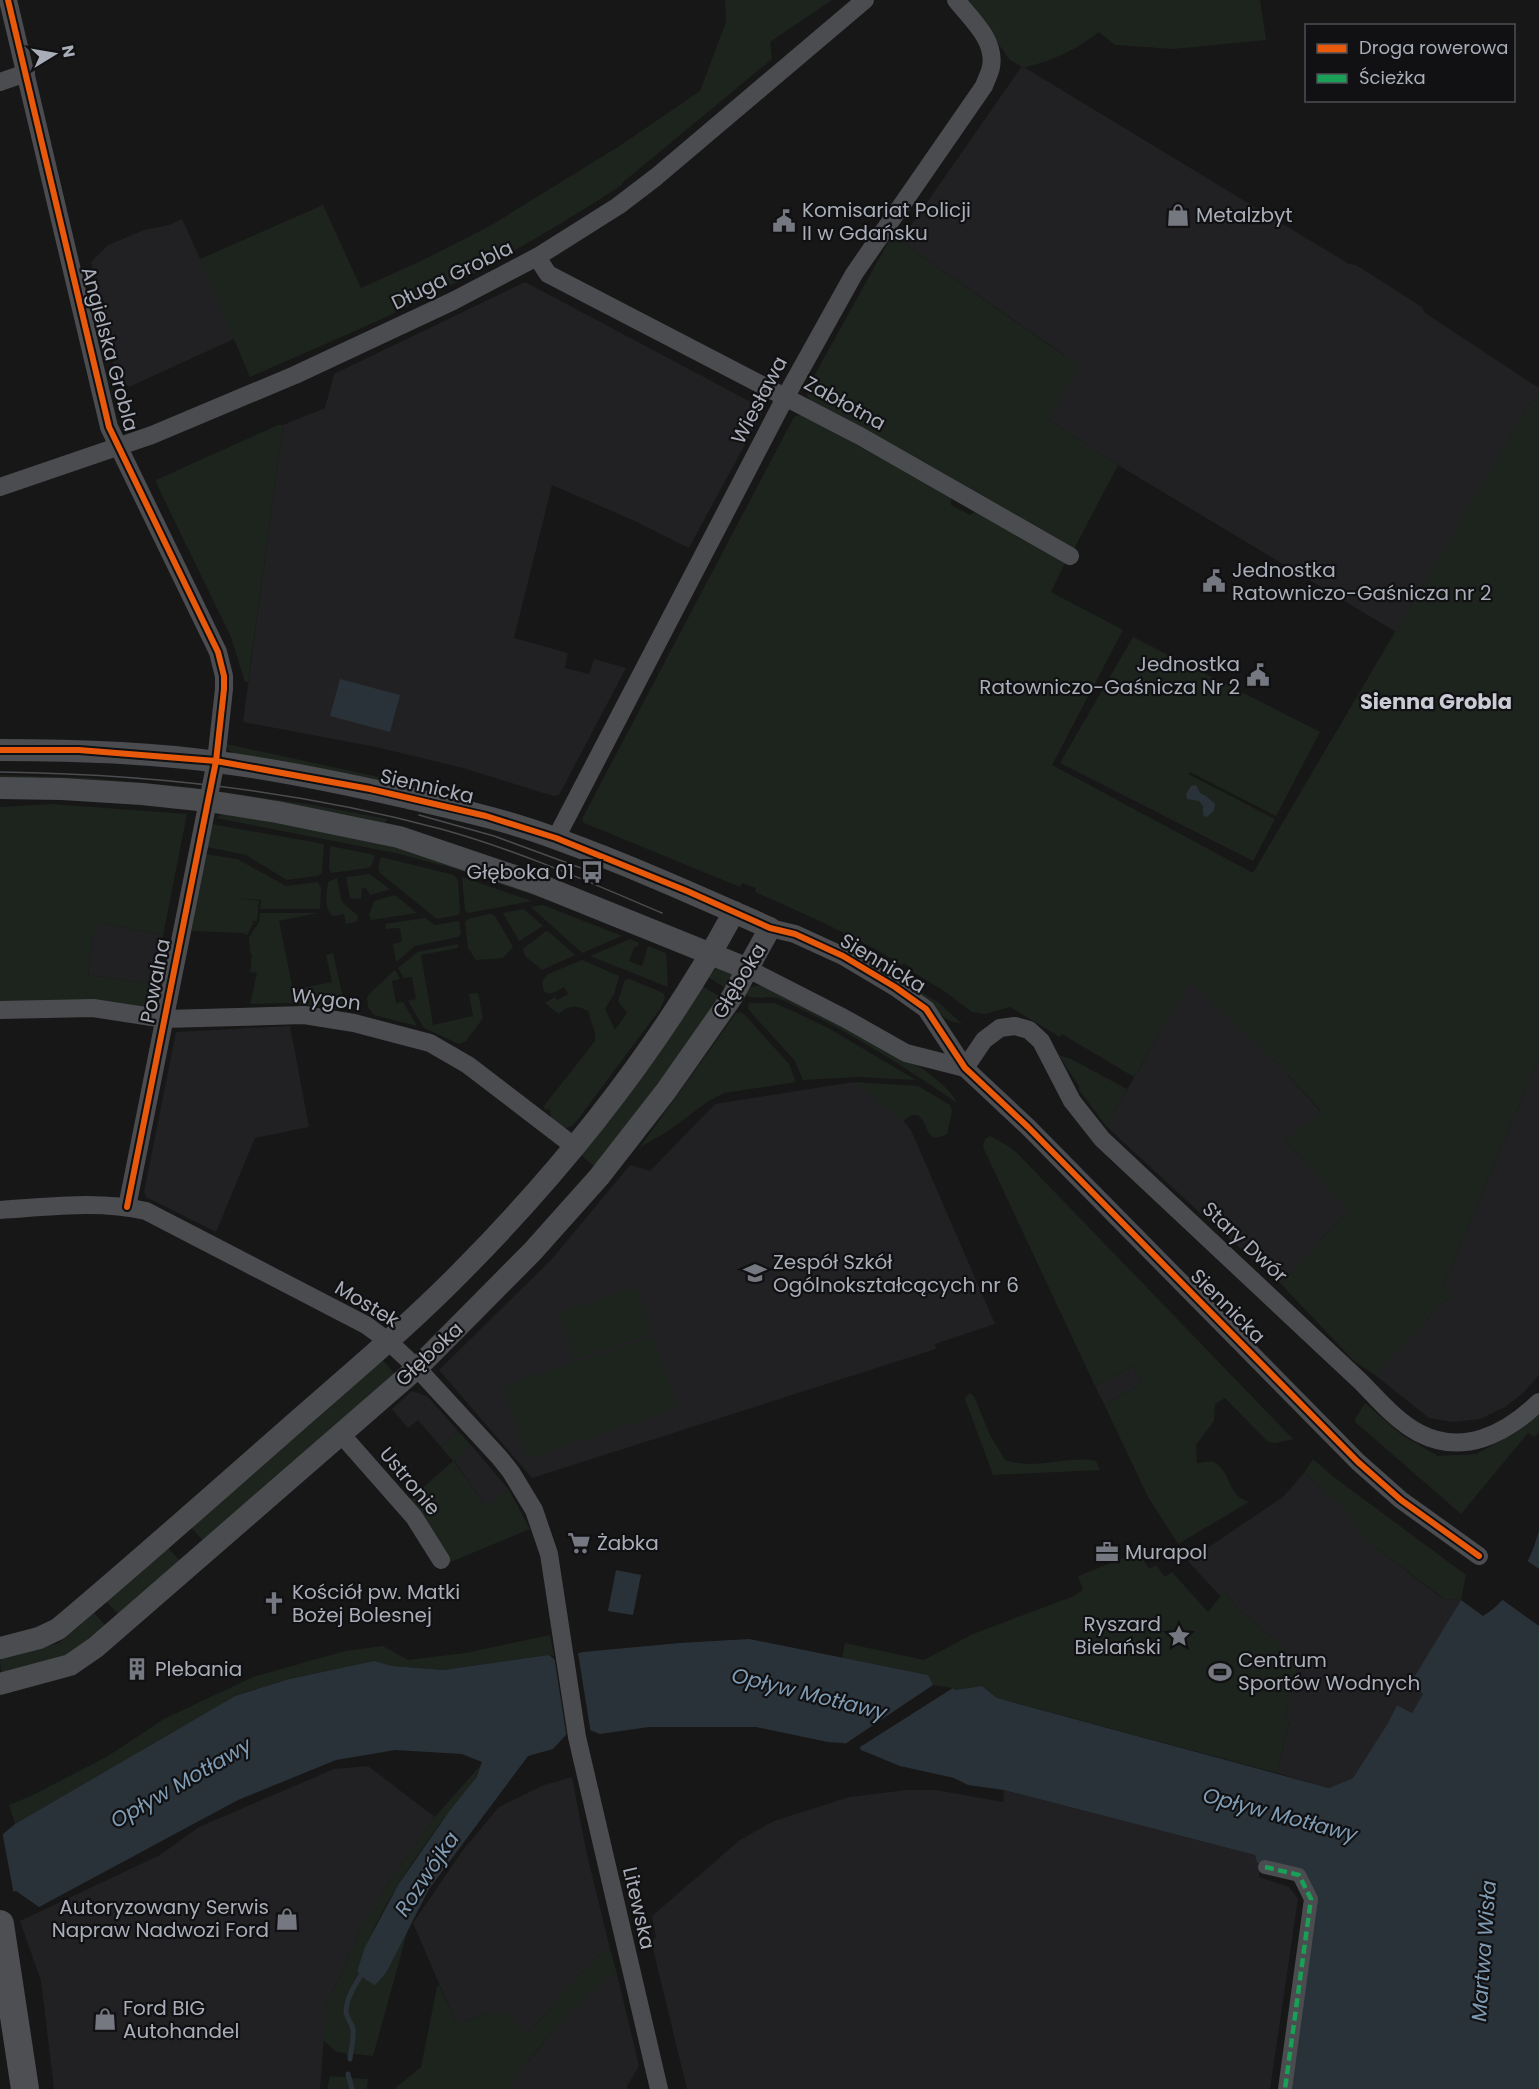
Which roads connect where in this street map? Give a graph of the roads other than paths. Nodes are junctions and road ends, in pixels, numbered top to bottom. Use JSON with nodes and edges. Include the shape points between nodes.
{"nodes":[{"id":1,"x":8,"y":0,"type":"edge"},
{"id":2,"x":865,"y":0,"type":"edge"},
{"id":3,"x":956,"y":0,"type":"edge"},
{"id":4,"x":26,"y":73,"type":"junction"},
{"id":5,"x":0,"y":82,"type":"edge"},
{"id":6,"x":537,"y":257,"type":"junction"},
{"id":7,"x":786,"y":396,"type":"junction"},
{"id":8,"x":119,"y":446,"type":"junction"},
{"id":9,"x":0,"y":487,"type":"edge"},
{"id":10,"x":1070,"y":556,"type":"dead end"},
{"id":11,"x":0,"y":750,"type":"edge"},
{"id":12,"x":216,"y":761,"type":"junction"},
{"id":13,"x":0,"y":788,"type":"edge"},
{"id":14,"x":208,"y":801,"type":"junction"},
{"id":15,"x":556,"y":838,"type":"junction"},
{"id":16,"x":734,"y":912,"type":"junction"},
{"id":17,"x":770,"y":928,"type":"junction"},
{"id":18,"x":712,"y":953,"type":"junction"},
{"id":19,"x":748,"y":969,"type":"junction"},
{"id":20,"x":0,"y":1010,"type":"edge"},
{"id":21,"x":165,"y":1019,"type":"junction"},
{"id":22,"x":965,"y":1068,"type":"junction"},
{"id":23,"x":568,"y":1156,"type":"junction"},
{"id":24,"x":591,"y":1186,"type":"junction"},
{"id":25,"x":127,"y":1207,"type":"junction"},
{"id":26,"x":0,"y":1210,"type":"edge"},
{"id":27,"x":388,"y":1341,"type":"junction"},
{"id":28,"x":417,"y":1368,"type":"junction"},
{"id":29,"x":1539,"y":1402,"type":"edge"},
{"id":30,"x":341,"y":1434,"type":"junction"},
{"id":31,"x":169,"y":1534,"type":"junction"},
{"id":32,"x":1479,"y":1556,"type":"dead end"},
{"id":33,"x":441,"y":1560,"type":"dead end"},
{"id":34,"x":194,"y":1562,"type":"junction"},
{"id":35,"x":92,"y":1600,"type":"junction"},
{"id":36,"x":118,"y":1628,"type":"junction"},
{"id":37,"x":0,"y":1648,"type":"edge"},
{"id":38,"x":0,"y":1684,"type":"edge"},
{"id":39,"x":577,"y":1737,"type":"joint"},
{"id":40,"x":1265,"y":1867,"type":"dead end"},
{"id":41,"x":0,"y":1924,"type":"edge"},
{"id":42,"x":25,"y":2089,"type":"edge"},
{"id":43,"x":659,"y":2089,"type":"edge"},
{"id":44,"x":1285,"y":2089,"type":"edge"}],
"edges":[{"from":1,"to":4,"type":"street","name":"Angielska Grobla"},
{"from":2,"to":6,"type":"street","name":"Długa Grobla","via":[[656,177]]},
{"from":3,"to":7,"type":"street","name":"Wiesława","via":[[988,42],[991,67],[984,86],[854,274]]},
{"from":4,"to":5,"type":"street"},
{"from":4,"to":8,"type":"street","name":"Angielska Grobla","via":[[104,409]]},
{"from":6,"to":7,"type":"street","name":"Zabłotna","via":[[548,274]]},
{"from":6,"to":8,"type":"street","name":"Długa Grobla","via":[[295,375]]},
{"from":7,"to":10,"type":"street","name":"Zabłotna"},
{"from":7,"to":15,"type":"street","name":"Wiesława"},
{"from":8,"to":9,"type":"street","name":"Długa Grobla"},
{"from":8,"to":12,"type":"street","name":"Angielska Grobla","via":[[218,652],[224,690]]},
{"from":11,"to":12,"type":"street","name":"Siennicka","via":[[79,750]]},
{"from":12,"to":14,"type":"street","name":"Powalna"},
{"from":12,"to":15,"type":"street","name":"Siennicka","via":[[370,789],[486,816]]},
{"from":13,"to":14,"type":"street","name":"Siennicka"},
{"from":14,"to":18,"type":"street","name":"Siennicka","via":[[399,837],[535,883]]},
{"from":14,"to":21,"type":"street","name":"Powalna"},
{"from":15,"to":16,"type":"street","name":"Siennicka"},
{"from":16,"to":17,"type":"street","name":"Siennicka"},
{"from":16,"to":18,"type":"street","name":"Głęboka"},
{"from":17,"to":19,"type":"street","name":"Głęboka"},
{"from":17,"to":22,"type":"street","name":"Siennicka","via":[[795,934],[843,956],[927,1009]]},
{"from":18,"to":19,"type":"street","name":"Siennicka"},
{"from":18,"to":23,"type":"street","name":"Głęboka","via":[[663,1031]]},
{"from":19,"to":22,"type":"street","name":"Siennicka","via":[[906,1053]]},
{"from":19,"to":24,"type":"street","name":"Głęboka","via":[[666,1091]]},
{"from":20,"to":21,"type":"street","name":"Wygon","via":[[93,1008]]},
{"from":21,"to":23,"type":"street","name":"Wygon","via":[[304,1015],[354,1023],[430,1043],[468,1065]]},
{"from":21,"to":25,"type":"street","name":"Powalna"},
{"from":22,"to":29,"type":"street","name":"Stary Dwór","via":[[984,1040],[1000,1028],[1015,1026],[1029,1030],[1041,1041],[1072,1101],[1102,1139],[1392,1414],[1418,1432],[1440,1442],[1481,1439],[1503,1430]]},
{"from":22,"to":32,"type":"street","name":"Siennicka","via":[[1358,1462],[1401,1500]]},
{"from":23,"to":24,"type":"street"},
{"from":23,"to":27,"type":"street","name":"Głęboka","via":[[460,1273]]},
{"from":24,"to":28,"type":"street","name":"Głęboka"},
{"from":25,"to":26,"type":"street","name":"Mostek"},
{"from":25,"to":27,"type":"street","name":"Mostek","via":[[146,1211],[366,1325]]},
{"from":27,"to":28,"type":"street","name":"Mostek"},
{"from":27,"to":31,"type":"street","name":"Głęboka"},
{"from":28,"to":30,"type":"street","name":"Głęboka"},
{"from":28,"to":39,"type":"street","name":"Mostek","via":[[512,1472],[534,1510],[549,1554]]},
{"from":30,"to":33,"type":"street","name":"Ustronie","via":[[414,1517]]},
{"from":30,"to":34,"type":"street","name":"Głęboka"},
{"from":31,"to":34,"type":"street"},
{"from":31,"to":35,"type":"street","name":"Głęboka"},
{"from":34,"to":36,"type":"street","name":"Głęboka"},
{"from":35,"to":36,"type":"street"},
{"from":35,"to":37,"type":"street","name":"Głęboka","via":[[50,1634]]},
{"from":36,"to":38,"type":"street","name":"Głęboka","via":[[70,1665]]},
{"from":39,"to":43,"type":"street","name":"Litewska"},
{"from":40,"to":44,"type":"street","via":[[1299,1875],[1311,1899]]},
{"from":41,"to":42,"type":"main road"}]}
